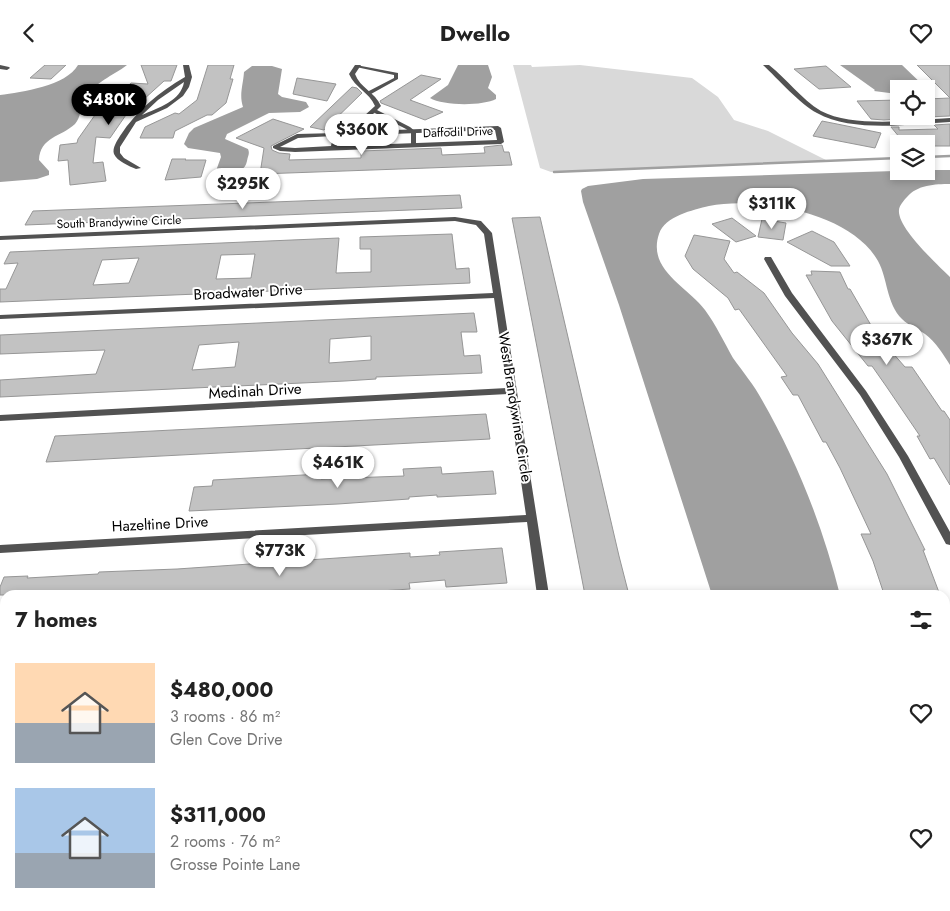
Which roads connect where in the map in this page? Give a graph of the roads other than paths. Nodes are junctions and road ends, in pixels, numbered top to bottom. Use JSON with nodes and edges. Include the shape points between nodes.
{"nodes":[{"id":1,"x":186,"y":65,"type":"edge"},
{"id":2,"x":358,"y":65,"type":"edge"},
{"id":3,"x":766,"y":65,"type":"edge"},
{"id":4,"x":189,"y":77,"type":"junction"},
{"id":5,"x":369,"y":93,"type":"junction"},
{"id":6,"x":152,"y":101,"type":"junction"},
{"id":7,"x":172,"y":103,"type":"junction"},
{"id":8,"x":374,"y":111,"type":"junction"},
{"id":9,"x":950,"y":120,"type":"edge"},
{"id":10,"x":135,"y":121,"type":"junction"},
{"id":11,"x":412,"y":131,"type":"junction"},
{"id":12,"x":339,"y":134,"type":"junction"},
{"id":13,"x":414,"y":145,"type":"junction"},
{"id":14,"x":334,"y":147,"type":"junction"},
{"id":15,"x":138,"y":168,"type":"dead end"},
{"id":16,"x":478,"y":223,"type":"joint"},
{"id":17,"x":0,"y":238,"type":"edge"},
{"id":18,"x":768,"y":259,"type":"dead end"},
{"id":19,"x":498,"y":295,"type":"junction"},
{"id":20,"x":0,"y":317,"type":"edge"},
{"id":21,"x":512,"y":391,"type":"junction"},
{"id":22,"x":0,"y":418,"type":"edge"},
{"id":23,"x":532,"y":518,"type":"junction"},
{"id":24,"x":950,"y":541,"type":"edge"},
{"id":25,"x":0,"y":549,"type":"edge"},
{"id":26,"x":543,"y":590,"type":"edge"}],
"edges":[{"from":1,"to":4,"type":"street"},
{"from":2,"to":5,"type":"street","via":[[352,74],[354,81]]},
{"from":2,"to":5,"type":"lane","via":[[396,74],[396,79]]},
{"from":3,"to":9,"type":"street","via":[[819,111],[832,117],[866,122]]},
{"from":4,"to":6,"type":"street"},
{"from":4,"to":7,"type":"street","via":[[183,93]]},
{"from":5,"to":8,"type":"street","via":[[378,106]]},
{"from":6,"to":7,"type":"street"},
{"from":6,"to":10,"type":"street"},
{"from":7,"to":10,"type":"street"},
{"from":8,"to":11,"type":"lane"},
{"from":8,"to":12,"type":"street"},
{"from":10,"to":15,"type":"street","via":[[117,147],[117,153]]},
{"from":11,"to":12,"type":"street","name":"Daffodil Drive"},
{"from":11,"to":13,"type":"lane"},
{"from":11,"to":13,"type":"street","name":"Daffodil Drive","via":[[498,128],[501,141]]},
{"from":12,"to":14,"type":"street"},
{"from":12,"to":14,"type":"street","name":"Daffodil Drive","via":[[296,136],[275,147],[286,150]]},
{"from":13,"to":14,"type":"street","name":"Daffodil Drive"},
{"from":16,"to":17,"type":"street","name":"South Brandywine Circle","via":[[455,219]]},
{"from":16,"to":19,"type":"street","name":"West Brandywine Circle","via":[[488,233]]},
{"from":18,"to":24,"type":"street","via":[[798,308],[878,417],[922,487]]},
{"from":19,"to":20,"type":"street","name":"Broadwater Drive"},
{"from":19,"to":21,"type":"street","name":"West Brandywine Circle"},
{"from":21,"to":22,"type":"street","name":"Medinah Drive"},
{"from":21,"to":23,"type":"street","name":"West Brandywine Circle"},
{"from":23,"to":25,"type":"street","name":"Hazeltine Drive"},
{"from":23,"to":26,"type":"street","name":"West Brandywine Circle"}]}
